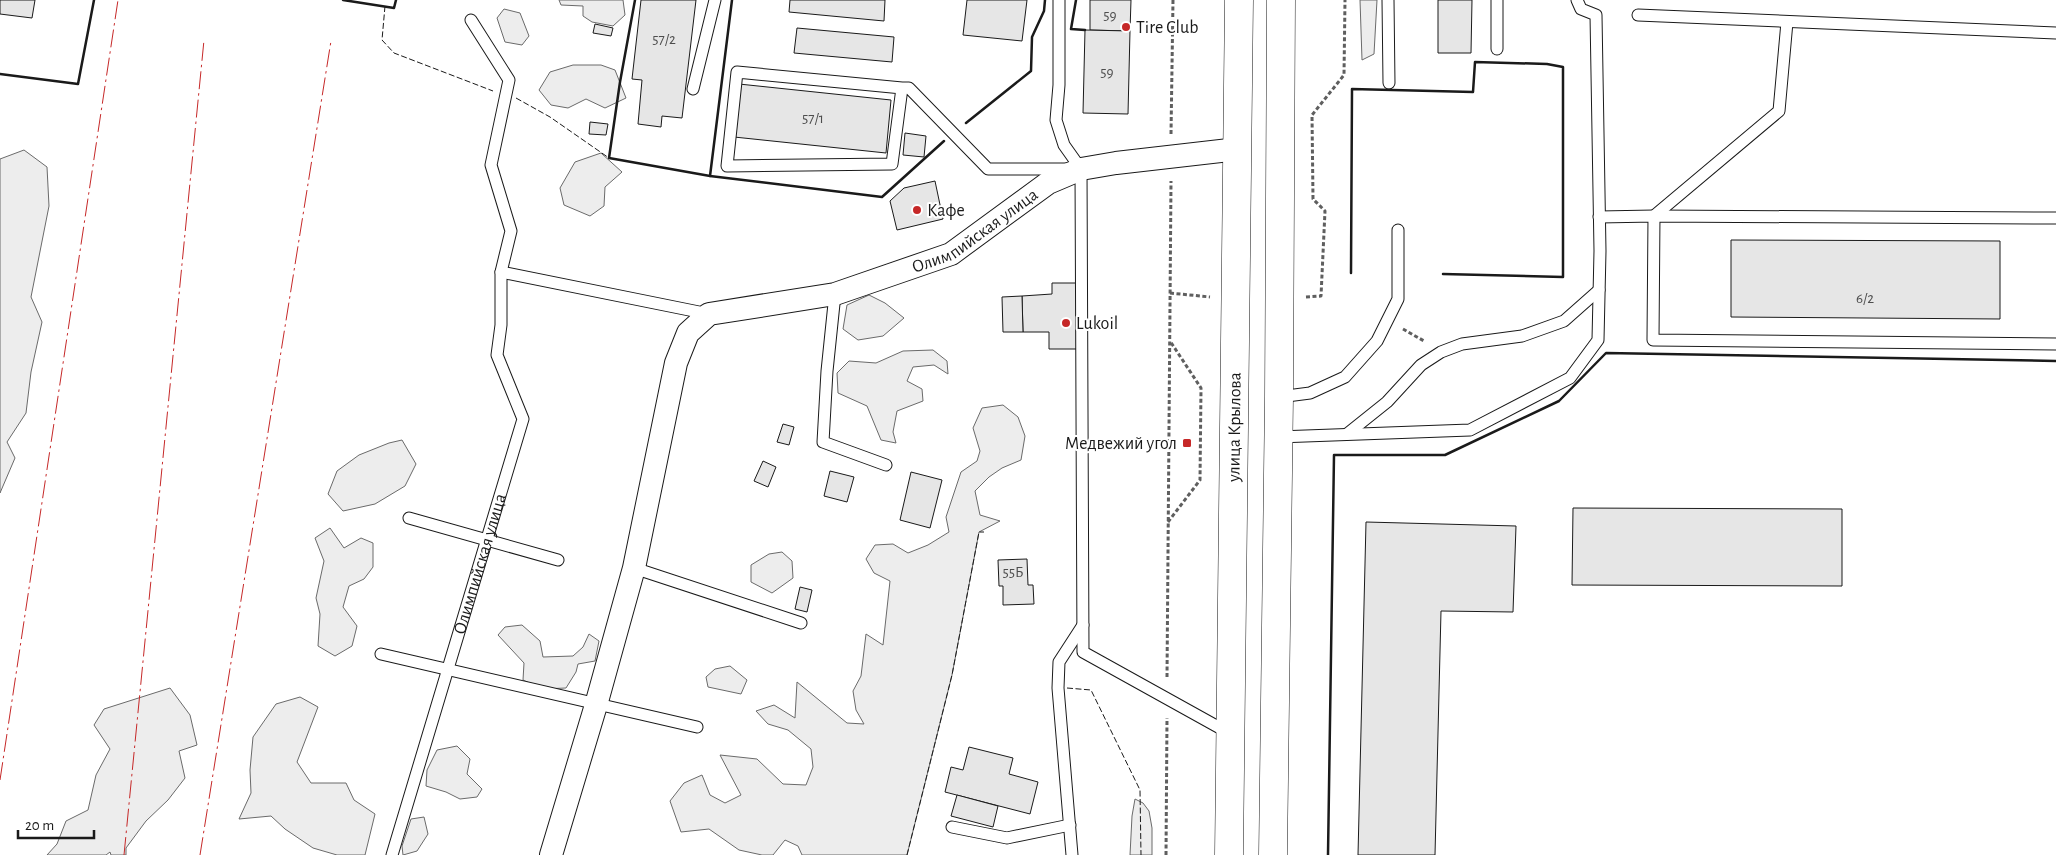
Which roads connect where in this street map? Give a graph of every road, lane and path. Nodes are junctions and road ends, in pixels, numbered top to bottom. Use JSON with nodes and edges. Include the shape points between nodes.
{"nodes":[{"id":1,"x":715,"y":0,"type":"edge"},
{"id":2,"x":1059,"y":0,"type":"edge"},
{"id":3,"x":1173,"y":0,"type":"edge"},
{"id":4,"x":1239,"y":0,"type":"edge"},
{"id":5,"x":1281,"y":0,"type":"edge"},
{"id":6,"x":1345,"y":0,"type":"edge"},
{"id":7,"x":1388,"y":0,"type":"edge"},
{"id":8,"x":1497,"y":0,"type":"edge"},
{"id":9,"x":1577,"y":0,"type":"edge"},
{"id":10,"x":1638,"y":15,"type":"dead end"},
{"id":11,"x":471,"y":20,"type":"dead end"},
{"id":12,"x":1787,"y":22,"type":"junction"},
{"id":13,"x":2056,"y":33,"type":"edge"},
{"id":14,"x":1497,"y":49,"type":"dead end"},
{"id":15,"x":1389,"y":83,"type":"dead end"},
{"id":16,"x":902,"y":88,"type":"junction"},
{"id":17,"x":693,"y":89,"type":"dead end"},
{"id":18,"x":1238,"y":149,"type":"junction"},
{"id":19,"x":1171,"y":156,"type":"junction"},
{"id":20,"x":1082,"y":169,"type":"junction"},
{"id":21,"x":1654,"y":216,"type":"junction"},
{"id":22,"x":1599,"y":217,"type":"junction"},
{"id":23,"x":2056,"y":218,"type":"edge"},
{"id":24,"x":1398,"y":230,"type":"dead end"},
{"id":25,"x":501,"y":272,"type":"junction"},
{"id":26,"x":1599,"y":290,"type":"junction"},
{"id":27,"x":835,"y":294,"type":"junction"},
{"id":28,"x":1321,"y":296,"type":"dead end"},
{"id":29,"x":709,"y":314,"type":"junction"},
{"id":30,"x":1388,"y":320,"type":"junction"},
{"id":31,"x":1170,"y":341,"type":"junction"},
{"id":32,"x":2056,"y":344,"type":"edge"},
{"id":33,"x":1441,"y":352,"type":"junction"},
{"id":34,"x":1278,"y":397,"type":"junction"},
{"id":35,"x":1347,"y":434,"type":"junction"},
{"id":36,"x":1278,"y":437,"type":"junction"},
{"id":37,"x":886,"y":465,"type":"dead end"},
{"id":38,"x":409,"y":518,"type":"dead end"},
{"id":39,"x":1168,"y":522,"type":"junction"},
{"id":40,"x":487,"y":540,"type":"junction"},
{"id":41,"x":558,"y":560,"type":"dead end"},
{"id":42,"x":634,"y":568,"type":"junction"},
{"id":43,"x":801,"y":623,"type":"dead end"},
{"id":44,"x":1083,"y":624,"type":"junction"},
{"id":45,"x":380,"y":654,"type":"dead end"},
{"id":46,"x":448,"y":670,"type":"junction"},
{"id":47,"x":1167,"y":698,"type":"junction"},
{"id":48,"x":596,"y":705,"type":"junction"},
{"id":49,"x":697,"y":728,"type":"dead end"},
{"id":50,"x":1229,"y":733,"type":"junction"},
{"id":51,"x":1070,"y":825,"type":"junction"},
{"id":52,"x":952,"y":827,"type":"dead end"},
{"id":53,"x":392,"y":855,"type":"edge"},
{"id":54,"x":551,"y":855,"type":"edge"},
{"id":55,"x":1072,"y":855,"type":"edge"},
{"id":56,"x":1166,"y":855,"type":"edge"},
{"id":57,"x":1229,"y":855,"type":"edge"},
{"id":58,"x":1273,"y":855,"type":"edge"}],
"edges":[{"from":1,"to":17,"type":"lane"},
{"from":2,"to":20,"type":"lane","via":[[1056,120],[1064,145]]},
{"from":3,"to":19,"type":"path"},
{"from":4,"to":18,"type":"main road","name":"улица Крылова"},
{"from":5,"to":34,"type":"main road"},
{"from":6,"to":28,"type":"path","via":[[1344,75],[1312,115],[1313,200],[1325,212]]},
{"from":7,"to":15,"type":"lane"},
{"from":8,"to":14,"type":"lane"},
{"from":9,"to":22,"type":"lane","via":[[1581,9],[1596,15]]},
{"from":10,"to":12,"type":"lane"},
{"from":11,"to":25,"type":"lane","name":"Олимпийская улица","via":[[509,80],[491,165],[511,231]]},
{"from":12,"to":13,"type":"lane"},
{"from":12,"to":21,"type":"lane","via":[[1779,111]]},
{"from":16,"to":16,"type":"lane","via":[[737,72],[727,166],[892,164]]},
{"from":16,"to":20,"type":"lane","via":[[910,88],[988,169]]},
{"from":18,"to":19,"type":"street","name":"Олимпийская улица"},
{"from":18,"to":50,"type":"main road","name":"улица Крылова"},
{"from":19,"to":20,"type":"street","name":"Олимпийская улица"},
{"from":19,"to":31,"type":"path"},
{"from":20,"to":27,"type":"street","name":"Олимпийская улица","via":[[1048,183],[951,254]]},
{"from":20,"to":44,"type":"lane"},
{"from":21,"to":22,"type":"lane"},
{"from":21,"to":23,"type":"lane"},
{"from":21,"to":32,"type":"lane","via":[[1653,340]]},
{"from":22,"to":26,"type":"lane"},
{"from":24,"to":30,"type":"lane","via":[[1398,298]]},
{"from":25,"to":29,"type":"lane","name":"Олимпийская улица"},
{"from":25,"to":40,"type":"lane","name":"Олимпийская улица","via":[[501,325],[497,355],[523,419]]},
{"from":26,"to":33,"type":"lane","via":[[1564,321],[1522,336],[1462,344]]},
{"from":26,"to":35,"type":"lane","via":[[1598,340],[1570,378],[1470,430]]},
{"from":27,"to":29,"type":"street","name":"Олимпийская улица"},
{"from":27,"to":37,"type":"lane","via":[[823,442]]},
{"from":29,"to":42,"type":"street","via":[[688,333],[676,363]]},
{"from":30,"to":33,"type":"path"},
{"from":30,"to":34,"type":"lane","via":[[1377,341],[1346,377],[1310,393]]},
{"from":31,"to":39,"type":"path"},
{"from":31,"to":39,"type":"path","via":[[1201,388],[1200,480]]},
{"from":33,"to":35,"type":"lane","via":[[1421,365],[1386,402]]},
{"from":34,"to":36,"type":"main road"},
{"from":35,"to":36,"type":"lane"},
{"from":36,"to":58,"type":"main road"},
{"from":38,"to":40,"type":"lane"},
{"from":39,"to":47,"type":"path"},
{"from":40,"to":41,"type":"lane"},
{"from":40,"to":46,"type":"lane","name":"Олимпийская улица"},
{"from":42,"to":43,"type":"lane"},
{"from":42,"to":48,"type":"street"},
{"from":44,"to":47,"type":"lane","via":[[1083,652]]},
{"from":44,"to":51,"type":"lane","via":[[1059,662],[1058,688]]},
{"from":45,"to":46,"type":"lane"},
{"from":46,"to":48,"type":"lane"},
{"from":46,"to":53,"type":"lane","name":"Олимпийская улица"},
{"from":47,"to":50,"type":"lane"},
{"from":47,"to":56,"type":"path"},
{"from":48,"to":49,"type":"lane"},
{"from":48,"to":54,"type":"street"},
{"from":50,"to":57,"type":"main road","name":"улица Крылова"},
{"from":51,"to":52,"type":"lane","via":[[1007,838]]},
{"from":51,"to":55,"type":"lane"}]}
